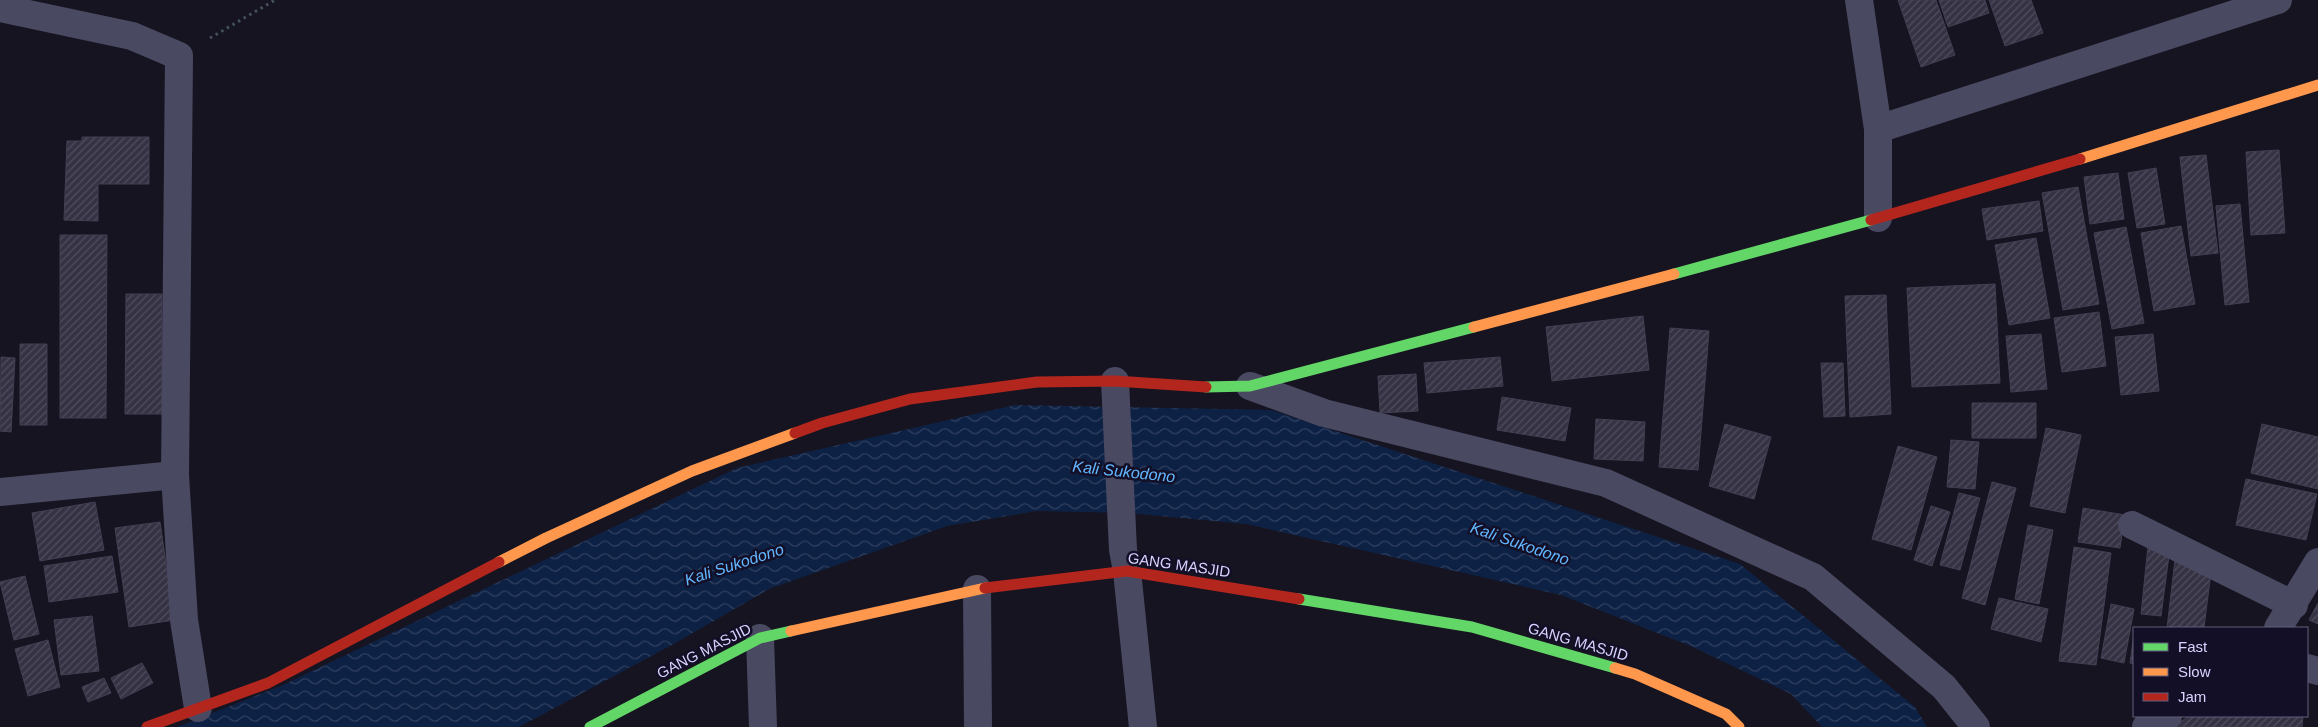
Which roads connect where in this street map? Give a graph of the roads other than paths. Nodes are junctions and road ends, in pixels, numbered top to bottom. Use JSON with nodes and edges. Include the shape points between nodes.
{"nodes":[{"id":1,"x":1859,"y":0,"type":"edge"},
{"id":2,"x":2278,"y":0,"type":"edge"},
{"id":3,"x":0,"y":8,"type":"edge"},
{"id":4,"x":2318,"y":85,"type":"edge"},
{"id":5,"x":1878,"y":129,"type":"junction"},
{"id":6,"x":1878,"y":218,"type":"junction"},
{"id":7,"x":1250,"y":386,"type":"junction"},
{"id":8,"x":1116,"y":388,"type":"junction"},
{"id":9,"x":175,"y":475,"type":"junction"},
{"id":10,"x":0,"y":492,"type":"edge"},
{"id":11,"x":2132,"y":525,"type":"dead end"},
{"id":12,"x":2318,"y":562,"type":"edge"},
{"id":13,"x":1127,"y":571,"type":"junction"},
{"id":14,"x":977,"y":589,"type":"junction"},
{"id":15,"x":2294,"y":604,"type":"junction"},
{"id":16,"x":2279,"y":627,"type":"edge"},
{"id":17,"x":760,"y":638,"type":"junction"},
{"id":18,"x":198,"y":708,"type":"junction"},
{"id":19,"x":2166,"y":717,"type":"edge"},
{"id":20,"x":147,"y":727,"type":"edge"},
{"id":21,"x":590,"y":727,"type":"edge"},
{"id":22,"x":763,"y":727,"type":"edge"},
{"id":23,"x":978,"y":727,"type":"edge"},
{"id":24,"x":1143,"y":727,"type":"edge"},
{"id":25,"x":1739,"y":727,"type":"edge"},
{"id":26,"x":1976,"y":727,"type":"edge"},
{"id":27,"x":2146,"y":727,"type":"edge"}],
"edges":[{"from":1,"to":5,"type":"street"},
{"from":2,"to":5,"type":"street"},
{"from":3,"to":9,"type":"street","via":[[132,36],[179,56]]},
{"from":4,"to":6,"type":"main road","via":[[2221,117]]},
{"from":5,"to":6,"type":"street"},
{"from":6,"to":7,"type":"main road"},
{"from":7,"to":8,"type":"main road"},
{"from":7,"to":26,"type":"street","via":[[1324,413],[1606,483],[1813,577],[1944,688]]},
{"from":8,"to":13,"type":"street","via":[[1123,550]]},
{"from":8,"to":18,"type":"main road","via":[[1037,382],[910,398],[822,423],[683,475],[546,538],[268,683]]},
{"from":9,"to":10,"type":"street"},
{"from":9,"to":18,"type":"street","via":[[184,620]]},
{"from":11,"to":15,"type":"street"},
{"from":12,"to":15,"type":"street"},
{"from":13,"to":14,"type":"main road","name":"GANG MASJID"},
{"from":13,"to":24,"type":"street"},
{"from":13,"to":25,"type":"main road","name":"GANG MASJID","via":[[1472,627],[1635,674],[1726,714]]},
{"from":14,"to":17,"type":"main road","name":"GANG MASJID"},
{"from":14,"to":23,"type":"street"},
{"from":15,"to":16,"type":"street"},
{"from":17,"to":21,"type":"main road","name":"GANG MASJID"},
{"from":17,"to":22,"type":"street"},
{"from":18,"to":20,"type":"main road"},
{"from":19,"to":27,"type":"street"}]}
